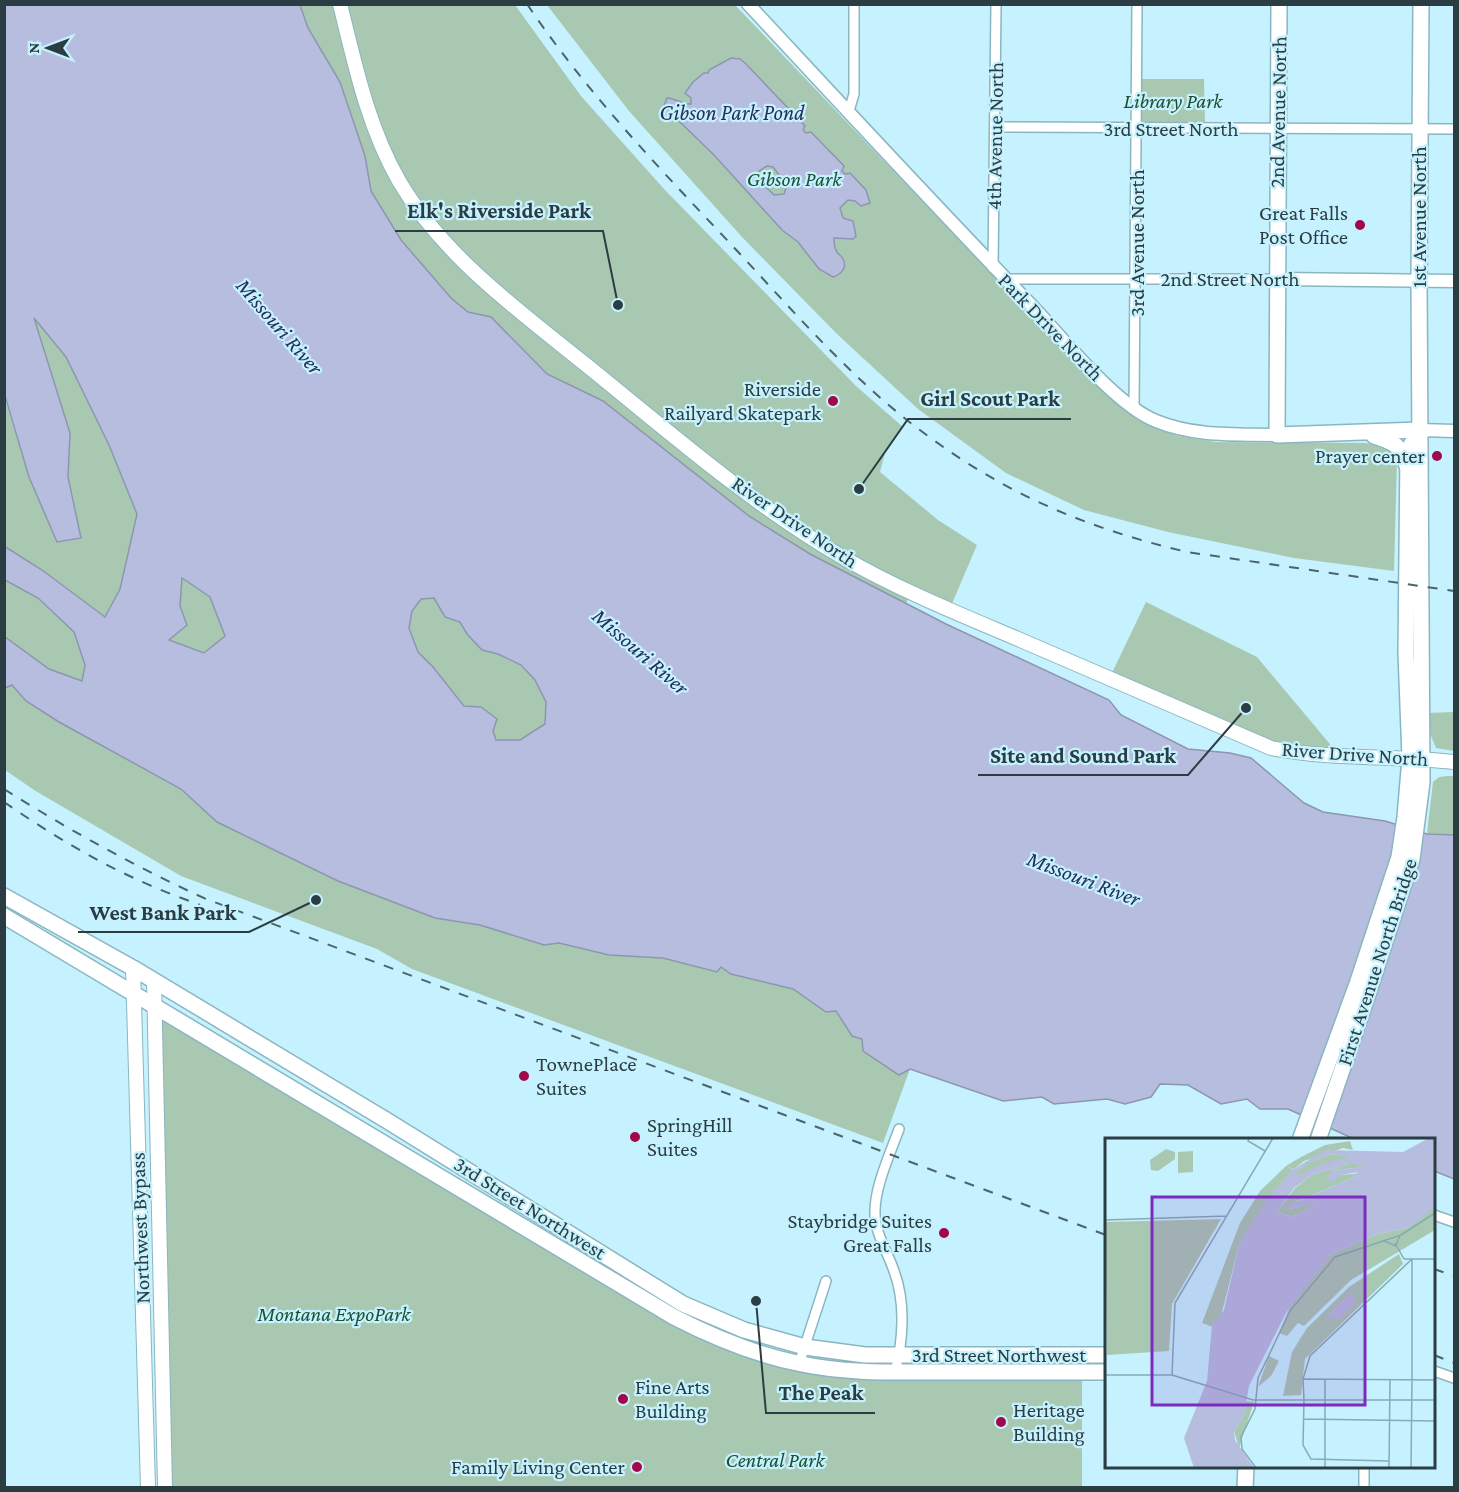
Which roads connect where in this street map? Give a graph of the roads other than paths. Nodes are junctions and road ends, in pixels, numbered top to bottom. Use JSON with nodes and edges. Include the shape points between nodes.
{"nodes":[{"id":1,"x":340,"y":4,"type":"edge"},
{"id":2,"x":748,"y":4,"type":"edge"},
{"id":3,"x":854,"y":4,"type":"edge"},
{"id":4,"x":996,"y":4,"type":"edge"},
{"id":5,"x":1137,"y":4,"type":"edge"},
{"id":6,"x":1279,"y":4,"type":"edge"},
{"id":7,"x":1421,"y":4,"type":"edge"},
{"id":8,"x":849,"y":111,"type":"junction"},
{"id":9,"x":996,"y":127,"type":"junction"},
{"id":10,"x":1137,"y":129,"type":"junction"},
{"id":11,"x":1420,"y":129,"type":"junction"},
{"id":12,"x":1455,"y":129,"type":"edge"},
{"id":13,"x":1277,"y":130,"type":"junction"},
{"id":14,"x":993,"y":268,"type":"junction"},
{"id":15,"x":1005,"y":279,"type":"junction"},
{"id":16,"x":1136,"y":279,"type":"junction"},
{"id":17,"x":1277,"y":279,"type":"junction"},
{"id":18,"x":1455,"y":280,"type":"edge"},
{"id":19,"x":1419,"y":281,"type":"junction"},
{"id":20,"x":1134,"y":409,"type":"junction"},
{"id":21,"x":1420,"y":430,"type":"junction"},
{"id":22,"x":1455,"y":431,"type":"edge"},
{"id":23,"x":1362,"y":432,"type":"junction"},
{"id":24,"x":1277,"y":435,"type":"junction"},
{"id":25,"x":1408,"y":471,"type":"junction"},
{"id":26,"x":1416,"y":758,"type":"junction"},
{"id":27,"x":1455,"y":762,"type":"edge"},
{"id":28,"x":1416,"y":782,"type":"junction"},
{"id":29,"x":4,"y":896,"type":"edge"},
{"id":30,"x":4,"y":916,"type":"edge"},
{"id":31,"x":133,"y":968,"type":"junction"},
{"id":32,"x":153,"y":981,"type":"junction"},
{"id":33,"x":133,"y":993,"type":"junction"},
{"id":34,"x":155,"y":1007,"type":"junction"},
{"id":35,"x":899,"y":1129,"type":"dead end"},
{"id":36,"x":1301,"y":1136,"type":"edge"},
{"id":37,"x":1318,"y":1138,"type":"edge"},
{"id":38,"x":1435,"y":1215,"type":"edge"},
{"id":39,"x":1455,"y":1222,"type":"edge"},
{"id":40,"x":826,"y":1281,"type":"dead end"},
{"id":41,"x":805,"y":1347,"type":"junction"},
{"id":42,"x":899,"y":1355,"type":"junction"},
{"id":43,"x":1105,"y":1355,"type":"edge"},
{"id":44,"x":799,"y":1364,"type":"junction"},
{"id":45,"x":1435,"y":1371,"type":"edge"},
{"id":46,"x":895,"y":1372,"type":"junction"},
{"id":47,"x":1105,"y":1372,"type":"edge"},
{"id":48,"x":1455,"y":1378,"type":"edge"},
{"id":49,"x":1235,"y":1468,"type":"edge"},
{"id":50,"x":1246,"y":1468,"type":"edge"},
{"id":51,"x":1364,"y":1468,"type":"edge"},
{"id":52,"x":148,"y":1488,"type":"edge"},
{"id":53,"x":165,"y":1488,"type":"edge"},
{"id":54,"x":1235,"y":1488,"type":"edge"},
{"id":55,"x":1245,"y":1488,"type":"edge"},
{"id":56,"x":1364,"y":1488,"type":"edge"}],
"edges":[{"from":1,"to":26,"type":"main road","name":"River Drive North","via":[[374,128],[400,182],[433,228],[533,323],[773,511],[844,558],[916,594],[1271,748],[1322,756]]},
{"from":2,"to":8,"type":"street","name":"Park Drive North"},
{"from":3,"to":8,"type":"street","via":[[854,94]]},
{"from":4,"to":9,"type":"street","name":"4th Avenue North"},
{"from":5,"to":10,"type":"street","name":"3rd Avenue North"},
{"from":6,"to":13,"type":"main road","name":"2nd Avenue North"},
{"from":7,"to":11,"type":"main road","name":"1st Avenue North"},
{"from":8,"to":14,"type":"street","name":"Park Drive North"},
{"from":9,"to":10,"type":"street","name":"3rd Street North"},
{"from":9,"to":14,"type":"street","name":"4th Avenue North"},
{"from":10,"to":13,"type":"street","name":"3rd Street North"},
{"from":10,"to":16,"type":"street","name":"3rd Avenue North"},
{"from":11,"to":12,"type":"street","name":"3rd Street North"},
{"from":11,"to":13,"type":"street","name":"3rd Street North"},
{"from":11,"to":19,"type":"main road","name":"1st Avenue North"},
{"from":13,"to":17,"type":"main road","name":"2nd Avenue North"},
{"from":14,"to":15,"type":"street","name":"Park Drive North"},
{"from":15,"to":16,"type":"street","name":"2nd Street North"},
{"from":15,"to":20,"type":"street","name":"Park Drive North"},
{"from":16,"to":17,"type":"street","name":"2nd Street North"},
{"from":16,"to":20,"type":"street","name":"3rd Avenue North"},
{"from":17,"to":19,"type":"street","name":"2nd Street North"},
{"from":17,"to":24,"type":"main road","name":"2nd Avenue North"},
{"from":18,"to":19,"type":"street","name":"2nd Street North"},
{"from":19,"to":21,"type":"main road","name":"1st Avenue North"},
{"from":20,"to":24,"type":"street","name":"Park Drive North","via":[[1156,421],[1207,434]]},
{"from":21,"to":22,"type":"street","name":"Park Drive North"},
{"from":21,"to":23,"type":"main road","name":"Park Drive North"},
{"from":21,"to":25,"type":"main road","name":"1st Avenue North","via":[[1408,450]]},
{"from":21,"to":26,"type":"main road","name":"1st Avenue North"},
{"from":23,"to":24,"type":"main road","name":"Park Drive North"},
{"from":23,"to":25,"type":"main road","via":[[1390,440],[1402,451]]},
{"from":25,"to":26,"type":"main road","name":"1st Avenue North","via":[[1406,653]]},
{"from":26,"to":27,"type":"main road","name":"River Drive North"},
{"from":26,"to":28,"type":"main road","name":"1st Avenue North"},
{"from":28,"to":36,"type":"main road","name":"First Avenue North Bridge","via":[[1399,857]]},
{"from":28,"to":37,"type":"main road","name":"First Avenue North Bridge","via":[[1412,859]]},
{"from":29,"to":31,"type":"main road","name":"3rd Street Northwest"},
{"from":30,"to":33,"type":"main road","name":"3rd Street Northwest"},
{"from":31,"to":32,"type":"main road","name":"3rd Street Northwest"},
{"from":31,"to":33,"type":"main road","name":"Northwest Bypass"},
{"from":32,"to":34,"type":"main road","name":"Northwest Bypass"},
{"from":32,"to":41,"type":"main road","name":"3rd Street Northwest","via":[[683,1304],[744,1330]]},
{"from":33,"to":34,"type":"main road","name":"3rd Street Northwest"},
{"from":33,"to":52,"type":"main road","name":"Northwest Bypass"},
{"from":34,"to":44,"type":"main road","name":"3rd Street Northwest","via":[[674,1317],[751,1351]]},
{"from":34,"to":53,"type":"main road","name":"Northwest Bypass"},
{"from":35,"to":42,"type":"street","via":[[875,1214],[897,1282],[902,1328]]},
{"from":38,"to":39,"type":"street"},
{"from":40,"to":41,"type":"street"},
{"from":41,"to":42,"type":"main road","name":"3rd Street Northwest"},
{"from":41,"to":44,"type":"street"},
{"from":42,"to":43,"type":"main road","name":"3rd Street Northwest"},
{"from":42,"to":46,"type":"street"},
{"from":44,"to":46,"type":"main road","name":"3rd Street Northwest"},
{"from":45,"to":48,"type":"street"},
{"from":46,"to":47,"type":"main road","name":"3rd Street Northwest"},
{"from":49,"to":54,"type":"main road"},
{"from":50,"to":55,"type":"main road"},
{"from":51,"to":56,"type":"street"}]}
